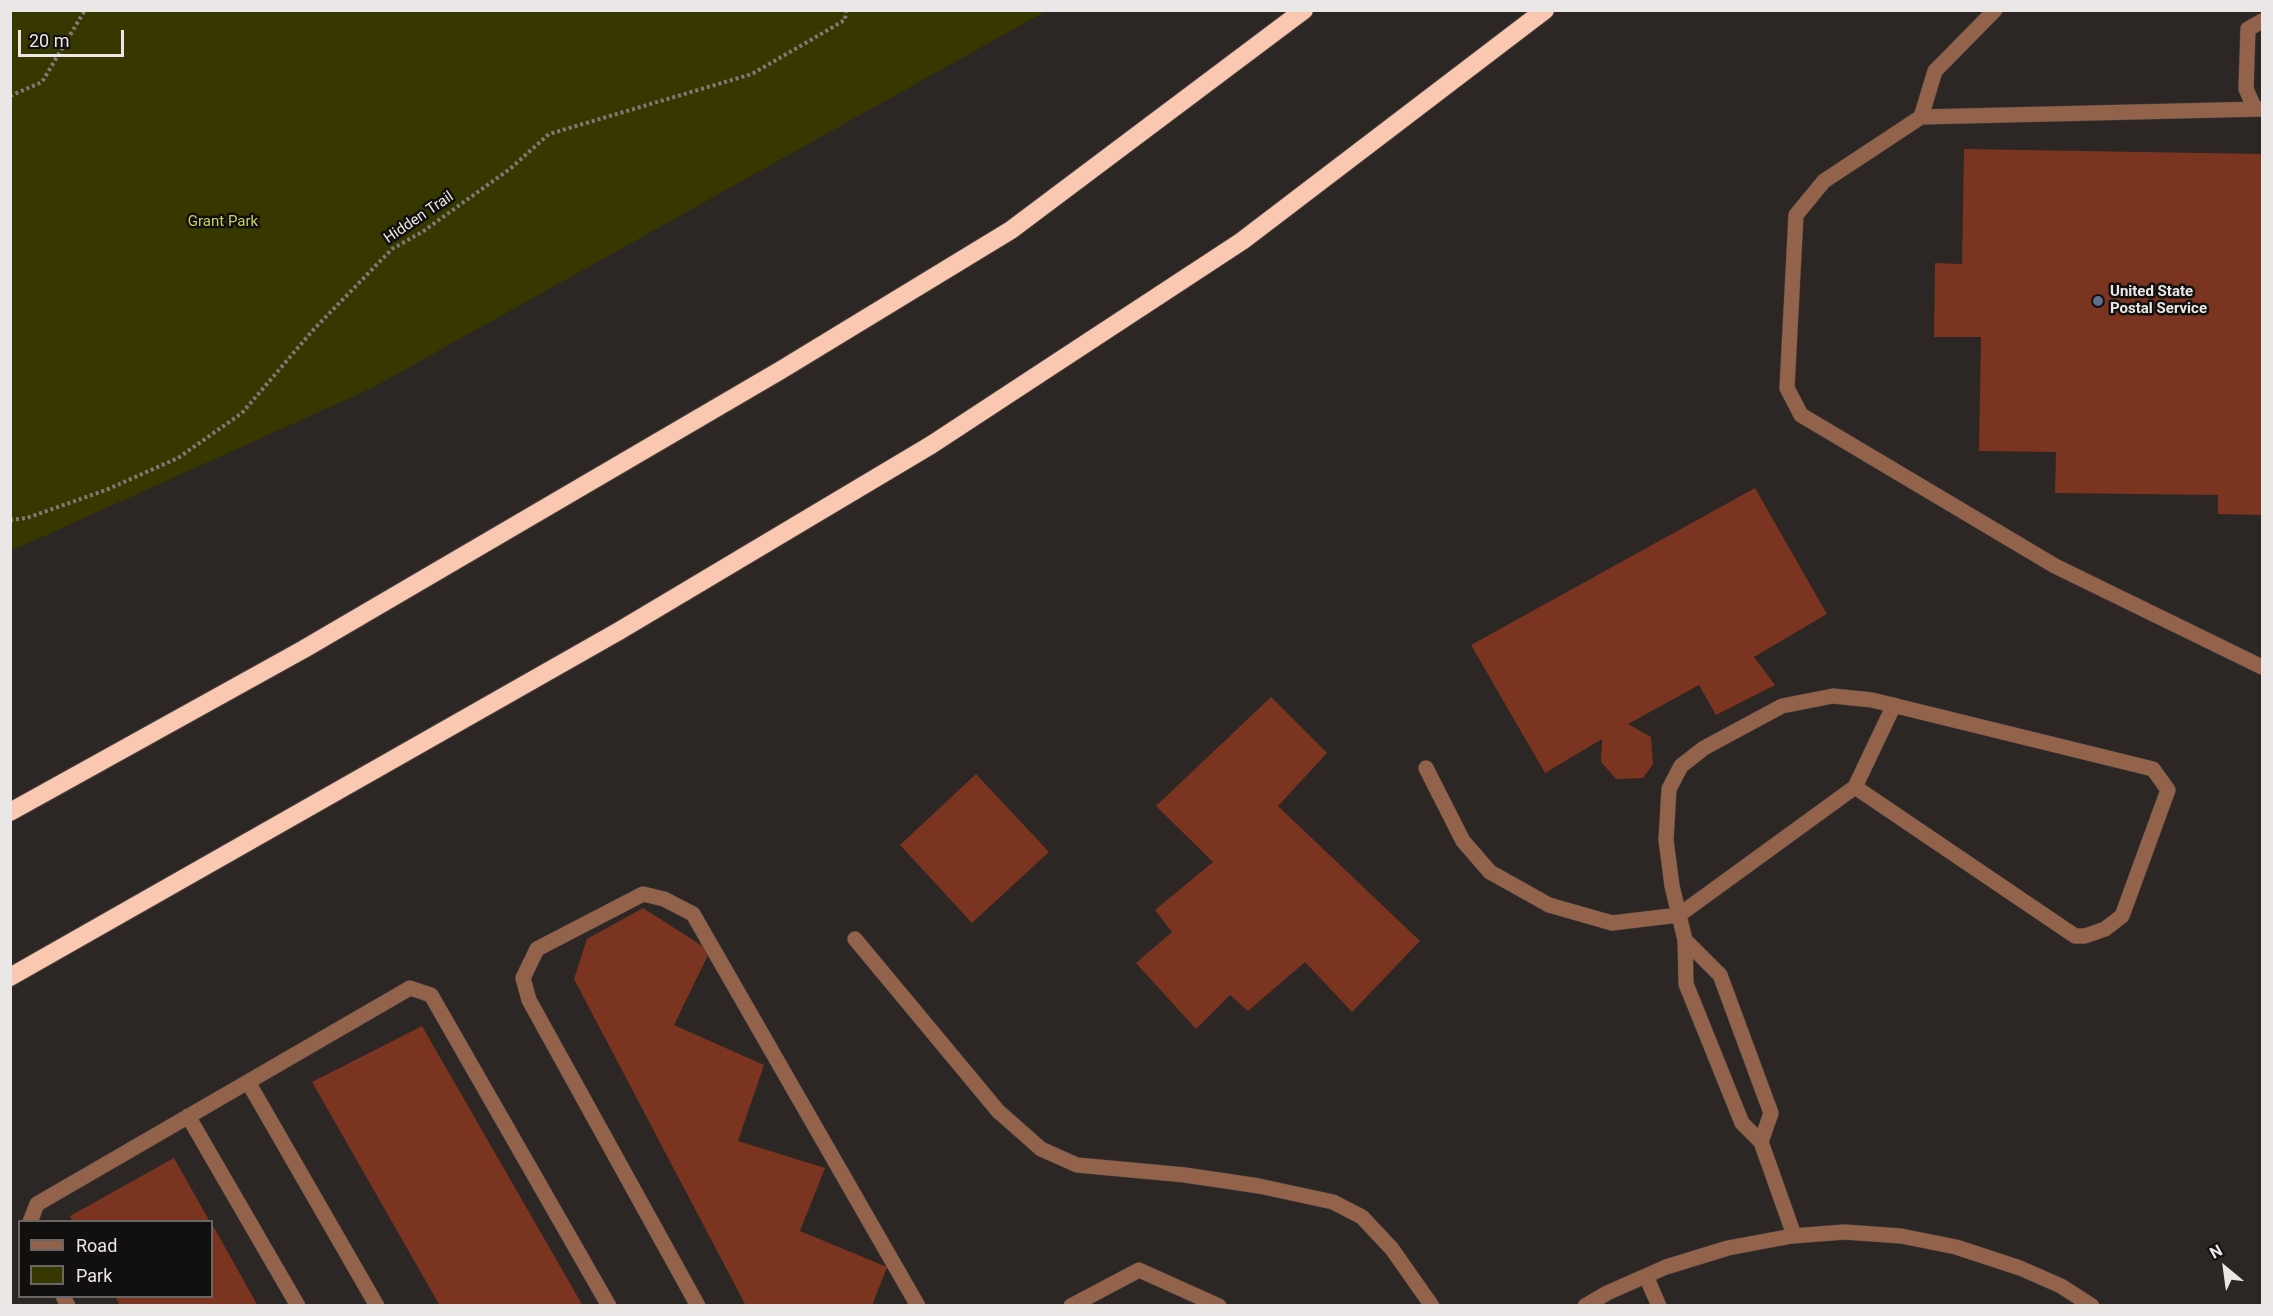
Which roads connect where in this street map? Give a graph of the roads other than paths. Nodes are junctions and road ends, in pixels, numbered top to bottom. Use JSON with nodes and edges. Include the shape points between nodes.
{"nodes":[{"id":1,"x":1304,"y":10,"type":"edge"},
{"id":2,"x":1545,"y":10,"type":"edge"},
{"id":3,"x":1995,"y":10,"type":"edge"},
{"id":4,"x":2262,"y":21,"type":"edge"},
{"id":5,"x":2259,"y":109,"type":"edge"},
{"id":6,"x":1922,"y":117,"type":"junction"},
{"id":7,"x":2262,"y":667,"type":"edge"},
{"id":8,"x":1894,"y":705,"type":"junction"},
{"id":9,"x":1426,"y":768,"type":"dead end"},
{"id":10,"x":1855,"y":787,"type":"junction"},
{"id":11,"x":10,"y":812,"type":"edge"},
{"id":12,"x":1679,"y":915,"type":"junction"},
{"id":13,"x":855,"y":939,"type":"dead end"},
{"id":14,"x":1685,"y":940,"type":"junction"},
{"id":15,"x":10,"y":977,"type":"edge"},
{"id":16,"x":248,"y":1082,"type":"junction"},
{"id":17,"x":188,"y":1116,"type":"junction"},
{"id":18,"x":1761,"y":1142,"type":"junction"},
{"id":19,"x":30,"y":1220,"type":"edge"},
{"id":20,"x":1794,"y":1235,"type":"junction"},
{"id":21,"x":1646,"y":1276,"type":"junction"},
{"id":22,"x":298,"y":1305,"type":"edge"},
{"id":23,"x":377,"y":1305,"type":"edge"},
{"id":24,"x":609,"y":1305,"type":"edge"},
{"id":25,"x":698,"y":1305,"type":"edge"},
{"id":26,"x":918,"y":1305,"type":"edge"},
{"id":27,"x":1071,"y":1305,"type":"edge"},
{"id":28,"x":1219,"y":1305,"type":"edge"},
{"id":29,"x":1432,"y":1305,"type":"edge"},
{"id":30,"x":1585,"y":1305,"type":"edge"},
{"id":31,"x":1659,"y":1305,"type":"edge"},
{"id":32,"x":2092,"y":1305,"type":"edge"}],
"edges":[{"from":1,"to":11,"type":"highway","via":[[1011,230],[781,370],[324,637]]},
{"from":2,"to":15,"type":"highway","via":[[1242,241],[931,445],[619,631]]},
{"from":3,"to":6,"type":"street","via":[[1935,71]]},
{"from":4,"to":5,"type":"street","via":[[2248,29],[2246,89]]},
{"from":5,"to":6,"type":"street"},
{"from":6,"to":7,"type":"street","via":[[1824,181],[1796,215],[1787,388],[1801,415],[2055,566]]},
{"from":8,"to":10,"type":"street"},
{"from":8,"to":10,"type":"street","via":[[2153,769],[2168,790],[2122,916],[2105,929],[2075,936]]},
{"from":8,"to":12,"type":"street","via":[[1833,696],[1782,706],[1704,748],[1681,766],[1669,789],[1666,840]]},
{"from":9,"to":12,"type":"street","via":[[1462,841],[1490,872],[1549,905],[1612,923]]},
{"from":10,"to":12,"type":"street"},
{"from":12,"to":14,"type":"street"},
{"from":13,"to":29,"type":"street","via":[[998,1111],[1041,1149],[1077,1165],[1185,1175],[1333,1202],[1362,1217],[1392,1249]]},
{"from":14,"to":18,"type":"street","via":[[1686,984],[1742,1123]]},
{"from":14,"to":18,"type":"street","via":[[1720,975],[1771,1113]]},
{"from":16,"to":17,"type":"street"},
{"from":16,"to":23,"type":"street"},
{"from":16,"to":24,"type":"street","via":[[410,988],[431,995]]},
{"from":17,"to":19,"type":"street","via":[[37,1204]]},
{"from":17,"to":22,"type":"street"},
{"from":18,"to":20,"type":"street"},
{"from":20,"to":21,"type":"street","via":[[1728,1248]]},
{"from":20,"to":32,"type":"street","via":[[1845,1232],[1901,1236],[1956,1247],[2020,1268]]},
{"from":21,"to":30,"type":"street"},
{"from":21,"to":31,"type":"street"},
{"from":25,"to":26,"type":"street","via":[[529,1000],[524,978],[537,949],[643,894],[664,899],[693,914]]},
{"from":27,"to":28,"type":"street","via":[[1139,1270]]}]}
